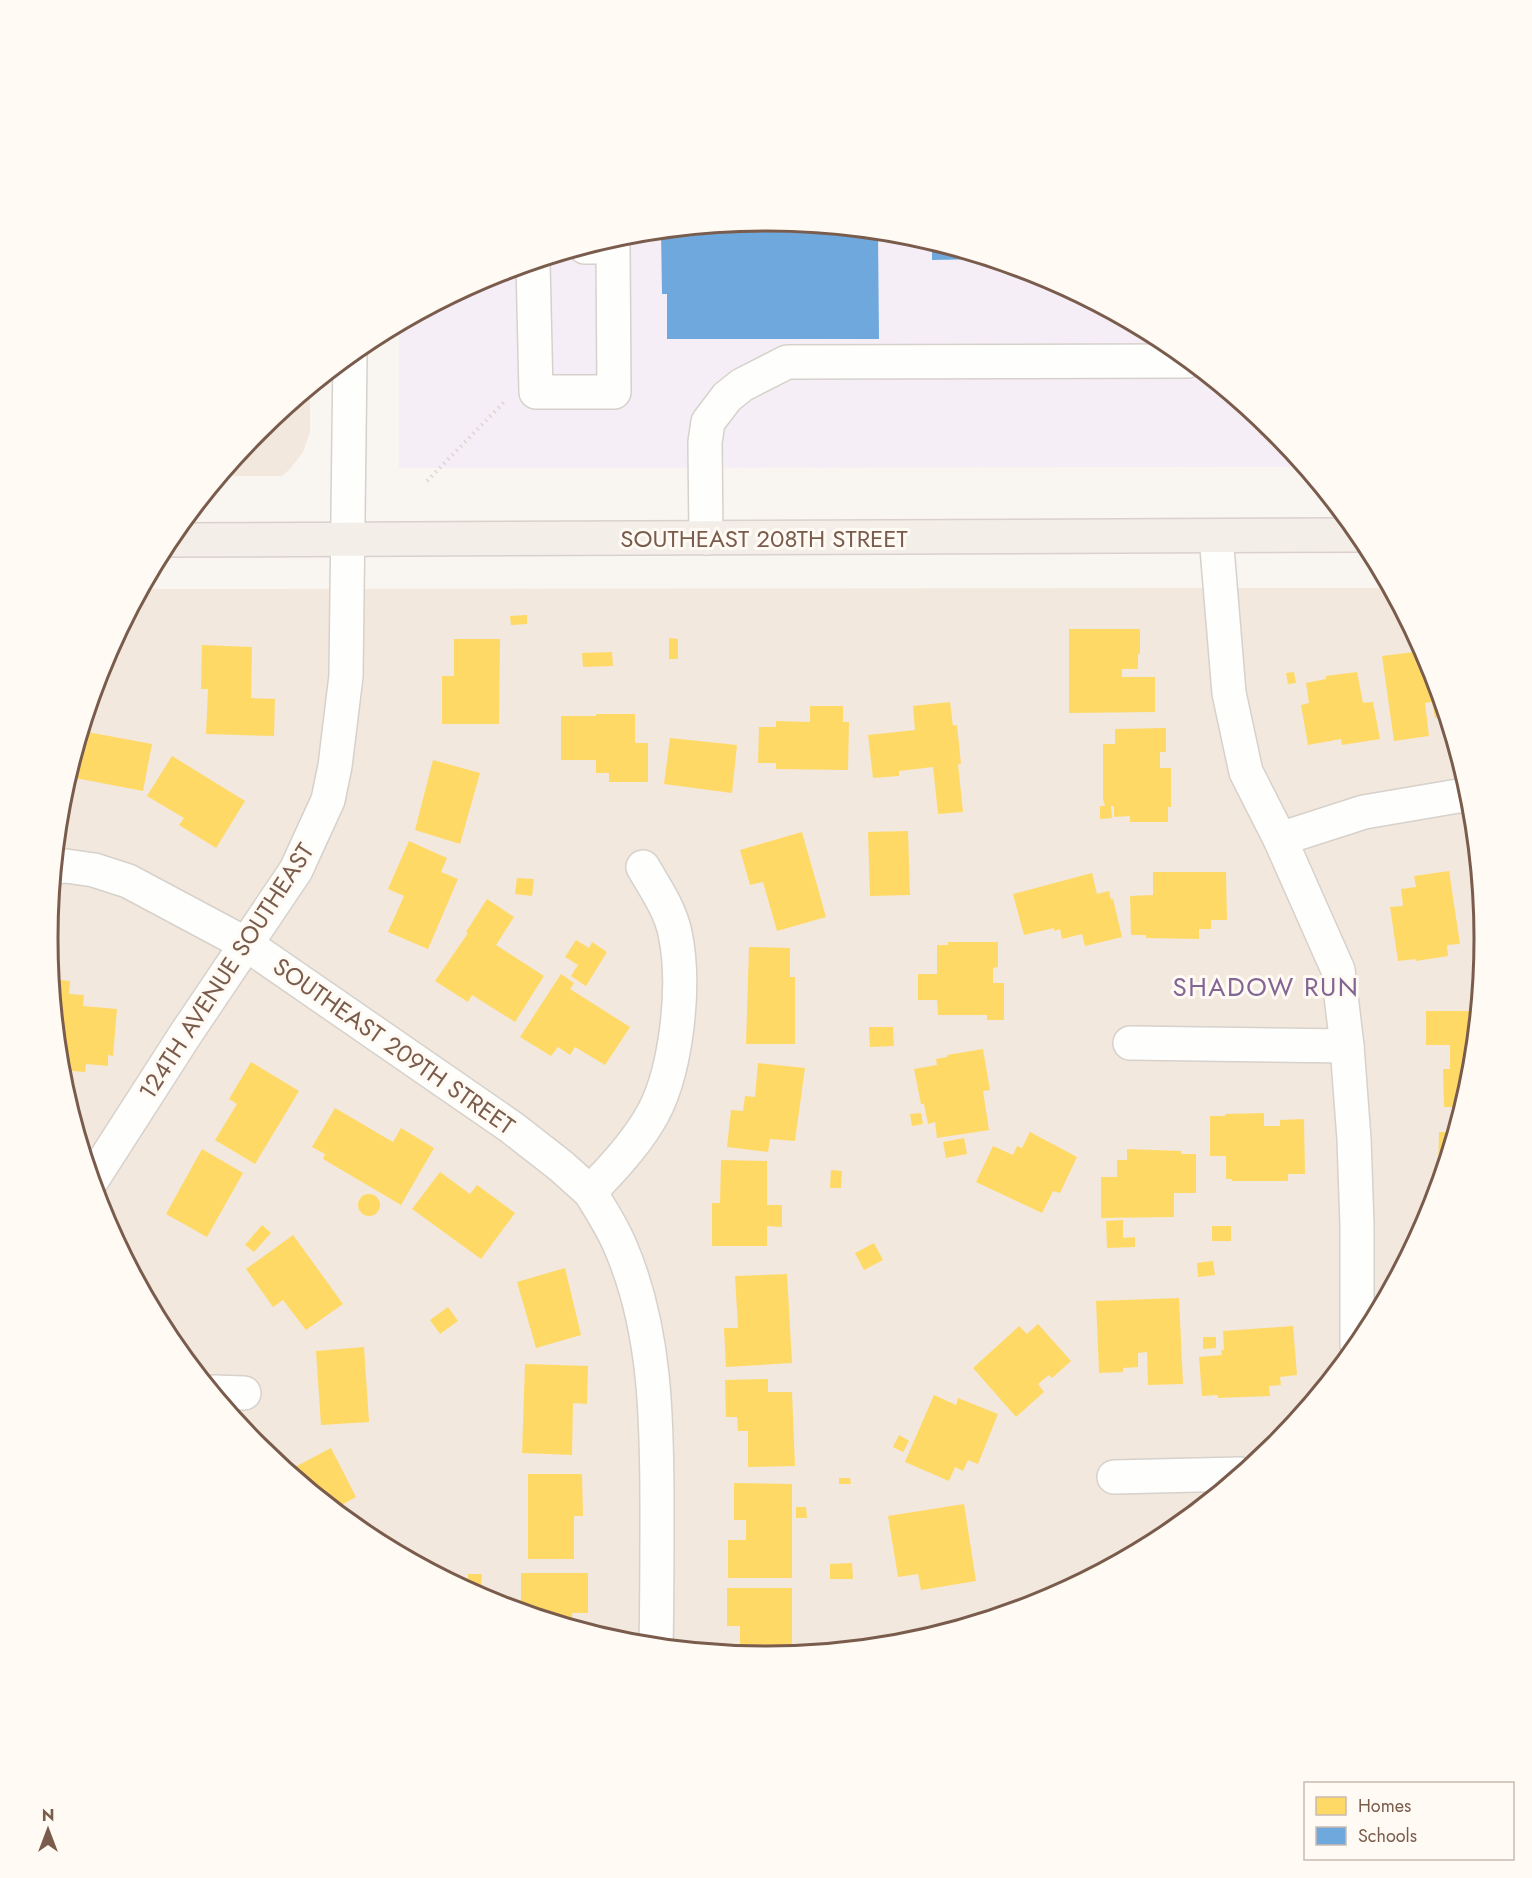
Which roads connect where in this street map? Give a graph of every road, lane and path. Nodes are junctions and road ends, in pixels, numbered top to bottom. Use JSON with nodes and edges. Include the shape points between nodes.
{"nodes":[{"id":1,"x":613,"y":249,"type":"edge"},
{"id":2,"x":533,"y":271,"type":"edge"},
{"id":3,"x":1173,"y":361,"type":"edge"},
{"id":4,"x":350,"y":367,"type":"edge"},
{"id":5,"x":536,"y":369,"type":"junction"},
{"id":6,"x":426,"y":481,"type":"dead end"},
{"id":7,"x":1216,"y":536,"type":"junction"},
{"id":8,"x":1347,"y":536,"type":"edge"},
{"id":9,"x":706,"y":538,"type":"junction"},
{"id":10,"x":182,"y":540,"type":"edge"},
{"id":11,"x":348,"y":540,"type":"junction"},
{"id":12,"x":1459,"y":796,"type":"edge"},
{"id":13,"x":1280,"y":839,"type":"junction"},
{"id":14,"x":63,"y":866,"type":"edge"},
{"id":15,"x":643,"y":867,"type":"dead end"},
{"id":16,"x":246,"y":944,"type":"junction"},
{"id":17,"x":1130,"y":1043,"type":"dead end"},
{"id":18,"x":1347,"y":1046,"type":"junction"},
{"id":19,"x":98,"y":1171,"type":"edge"},
{"id":20,"x":590,"y":1192,"type":"junction"},
{"id":21,"x":1357,"y":1327,"type":"edge"},
{"id":22,"x":1228,"y":1474,"type":"edge"},
{"id":23,"x":1114,"y":1477,"type":"dead end"},
{"id":24,"x":656,"y":1637,"type":"edge"}],
"edges":[{"from":1,"to":5,"type":"street","via":[[614,392],[536,392]]},
{"from":2,"to":5,"type":"street"},
{"from":3,"to":9,"type":"street","via":[[787,362],[742,385],[708,422]]},
{"from":4,"to":11,"type":"street","name":"124TH AVENUE SOUTHEAST"},
{"from":5,"to":6,"type":"path"},
{"from":7,"to":8,"type":"main road","name":"SOUTHEAST 208TH STREET"},
{"from":7,"to":9,"type":"main road","name":"SOUTHEAST 208TH STREET"},
{"from":7,"to":13,"type":"street","via":[[1229,693],[1246,772]]},
{"from":9,"to":11,"type":"main road","name":"SOUTHEAST 208TH STREET"},
{"from":10,"to":11,"type":"main road","name":"SOUTHEAST 208TH STREET"},
{"from":11,"to":16,"type":"street","name":"124TH AVENUE SOUTHEAST","via":[[346,676],[328,800],[296,870]]},
{"from":12,"to":13,"type":"street","via":[[1364,812]]},
{"from":13,"to":18,"type":"street","via":[[1338,970]]},
{"from":14,"to":16,"type":"street","name":"SOUTHEAST 209TH STREET","via":[[94,870],[128,881]]},
{"from":15,"to":20,"type":"street","via":[[665,904],[675,932],[679,971],[673,1053],[650,1120],[624,1156]]},
{"from":16,"to":19,"type":"street","name":"124TH AVENUE SOUTHEAST"},
{"from":16,"to":20,"type":"street","name":"SOUTHEAST 209TH STREET","via":[[511,1127]]},
{"from":17,"to":18,"type":"street"},
{"from":18,"to":21,"type":"street","via":[[1357,1225]]},
{"from":20,"to":24,"type":"street","name":"SOUTHEAST 209TH STREET","via":[[628,1265],[649,1350],[657,1450]]},
{"from":22,"to":23,"type":"street"}]}
